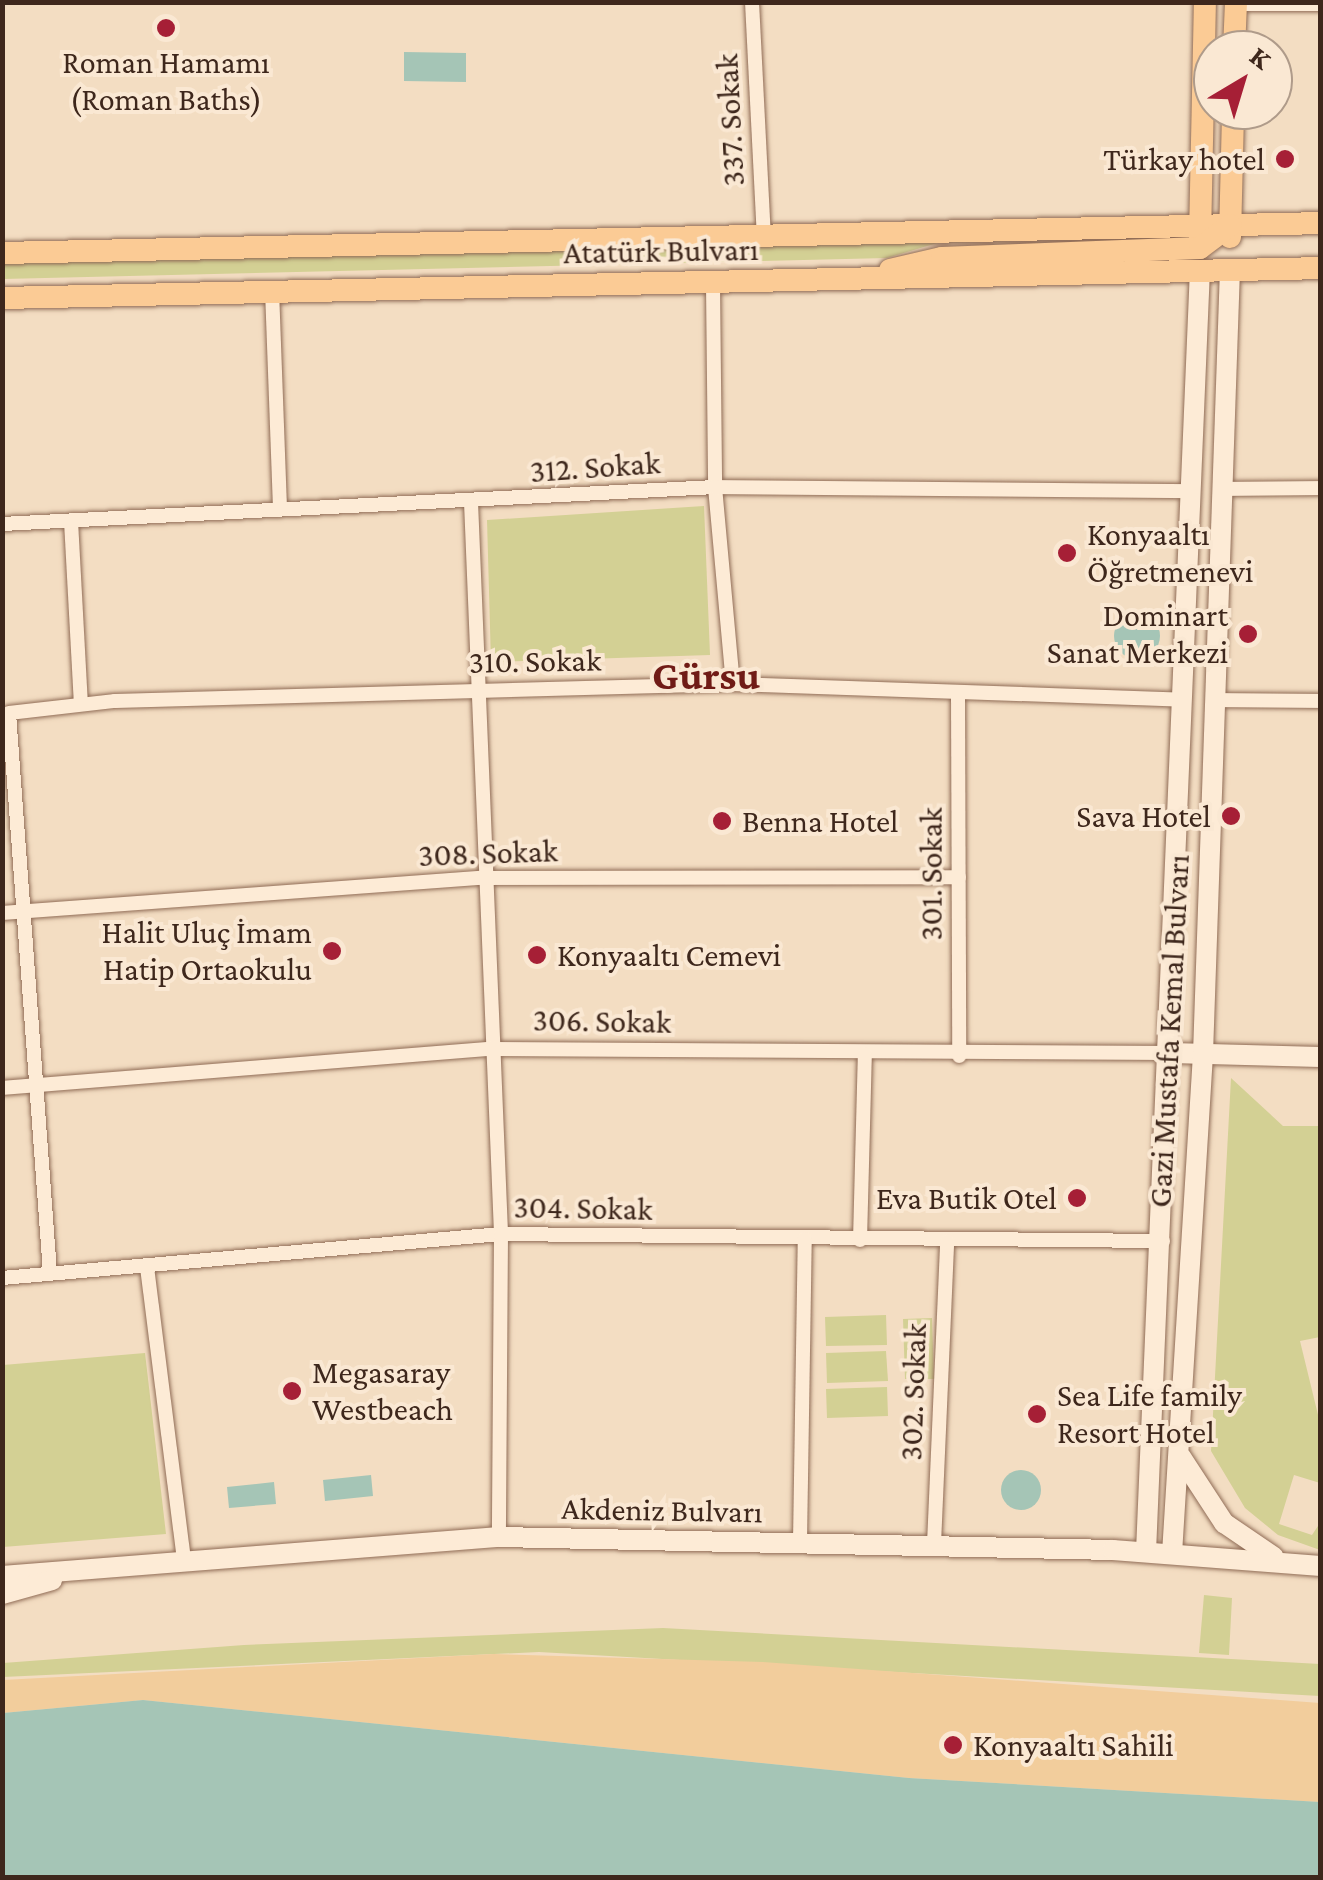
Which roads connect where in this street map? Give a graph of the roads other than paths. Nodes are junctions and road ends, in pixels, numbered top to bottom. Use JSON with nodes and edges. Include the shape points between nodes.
{"nodes":[{"id":1,"x":752,"y":2,"type":"edge"},
{"id":2,"x":1206,"y":2,"type":"edge"},
{"id":3,"x":1236,"y":3,"type":"edge"},
{"id":4,"x":1320,"y":4,"type":"edge"},
{"id":5,"x":1235,"y":30,"type":"edge"},
{"id":6,"x":1232,"y":130,"type":"edge"},
{"id":7,"x":1320,"y":223,"type":"edge"},
{"id":8,"x":1230,"y":225,"type":"junction"},
{"id":9,"x":2,"y":234,"type":"edge"},
{"id":10,"x":764,"y":235,"type":"junction"},
{"id":11,"x":1200,"y":248,"type":"junction"},
{"id":12,"x":3,"y":253,"type":"edge"},
{"id":13,"x":1320,"y":268,"type":"edge"},
{"id":14,"x":1230,"y":270,"type":"junction"},
{"id":15,"x":713,"y":284,"type":"junction"},
{"id":16,"x":272,"y":290,"type":"junction"},
{"id":17,"x":2,"y":298,"type":"edge"},
{"id":18,"x":715,"y":487,"type":"junction"},
{"id":19,"x":1320,"y":488,"type":"edge"},
{"id":20,"x":1222,"y":489,"type":"junction"},
{"id":21,"x":1192,"y":491,"type":"junction"},
{"id":22,"x":471,"y":502,"type":"junction"},
{"id":23,"x":280,"y":504,"type":"junction"},
{"id":24,"x":72,"y":520,"type":"junction"},
{"id":25,"x":2,"y":524,"type":"edge"},
{"id":26,"x":733,"y":684,"type":"junction"},
{"id":27,"x":476,"y":690,"type":"junction"},
{"id":28,"x":958,"y":693,"type":"junction"},
{"id":29,"x":1184,"y":700,"type":"junction"},
{"id":30,"x":1215,"y":700,"type":"junction"},
{"id":31,"x":1320,"y":701,"type":"edge"},
{"id":32,"x":81,"y":704,"type":"junction"},
{"id":33,"x":958,"y":877,"type":"junction"},
{"id":34,"x":481,"y":878,"type":"junction"},
{"id":35,"x":2,"y":913,"type":"edge"},
{"id":36,"x":21,"y":913,"type":"junction"},
{"id":37,"x":492,"y":1049,"type":"junction"},
{"id":38,"x":1171,"y":1053,"type":"junction"},
{"id":39,"x":865,"y":1054,"type":"junction"},
{"id":40,"x":1203,"y":1054,"type":"junction"},
{"id":41,"x":959,"y":1056,"type":"junction"},
{"id":42,"x":1320,"y":1057,"type":"edge"},
{"id":43,"x":35,"y":1085,"type":"junction"},
{"id":44,"x":2,"y":1088,"type":"edge"},
{"id":45,"x":501,"y":1234,"type":"junction"},
{"id":46,"x":805,"y":1239,"type":"junction"},
{"id":47,"x":860,"y":1240,"type":"junction"},
{"id":48,"x":947,"y":1241,"type":"junction"},
{"id":49,"x":1164,"y":1242,"type":"junction"},
{"id":50,"x":1192,"y":1242,"type":"junction"},
{"id":51,"x":147,"y":1267,"type":"junction"},
{"id":52,"x":50,"y":1274,"type":"junction"},
{"id":53,"x":2,"y":1278,"type":"edge"},
{"id":54,"x":1179,"y":1453,"type":"junction"},
{"id":55,"x":499,"y":1538,"type":"junction"},
{"id":56,"x":800,"y":1542,"type":"junction"},
{"id":57,"x":934,"y":1544,"type":"junction"},
{"id":58,"x":1146,"y":1552,"type":"junction"},
{"id":59,"x":1172,"y":1554,"type":"junction"},
{"id":60,"x":184,"y":1560,"type":"junction"},
{"id":61,"x":1295,"y":1564,"type":"junction"},
{"id":62,"x":1320,"y":1566,"type":"edge"},
{"id":63,"x":97,"y":1568,"type":"junction"},
{"id":64,"x":2,"y":1576,"type":"edge"},
{"id":65,"x":2,"y":1594,"type":"edge"}],
"edges":[{"from":1,"to":10,"type":"street","name":"337. Sokak"},
{"from":2,"to":11,"type":"main road","name":"Gazi Mustafa Kemal Bulvarı"},
{"from":3,"to":4,"type":"street"},
{"from":3,"to":5,"type":"main road"},
{"from":6,"to":8,"type":"main road"},
{"from":7,"to":8,"type":"main road","name":"Atatürk Bulvarı"},
{"from":8,"to":11,"type":"main road","name":"Atatürk Bulvarı"},
{"from":8,"to":14,"type":"main road"},
{"from":9,"to":12,"type":"street"},
{"from":10,"to":11,"type":"main road","name":"Atatürk Bulvarı"},
{"from":10,"to":12,"type":"main road","name":"Atatürk Bulvarı"},
{"from":11,"to":14,"type":"main road","name":"Atatürk Bulvarı"},
{"from":11,"to":15,"type":"main road","name":"Atatürk Bulvarı","via":[[942,258],[860,279]]},
{"from":11,"to":21,"type":"main road","name":"Gazi Mustafa Kemal Bulvarı"},
{"from":13,"to":14,"type":"main road","name":"Atatürk Bulvarı"},
{"from":14,"to":20,"type":"main road","name":"Gazi Mustafa Kemal Bulvarı"},
{"from":15,"to":16,"type":"main road","name":"Atatürk Bulvarı"},
{"from":15,"to":18,"type":"street"},
{"from":16,"to":17,"type":"main road","name":"Atatürk Bulvarı"},
{"from":16,"to":23,"type":"street"},
{"from":18,"to":21,"type":"street","name":"312. Sokak"},
{"from":18,"to":22,"type":"street","name":"312. Sokak"},
{"from":18,"to":26,"type":"street"},
{"from":19,"to":20,"type":"street"},
{"from":20,"to":30,"type":"main road","name":"Gazi Mustafa Kemal Bulvarı"},
{"from":21,"to":29,"type":"main road","name":"Gazi Mustafa Kemal Bulvarı"},
{"from":22,"to":23,"type":"street","name":"312. Sokak"},
{"from":22,"to":27,"type":"street"},
{"from":23,"to":24,"type":"street","name":"312. Sokak"},
{"from":24,"to":25,"type":"street","name":"312. Sokak"},
{"from":24,"to":32,"type":"street"},
{"from":26,"to":27,"type":"street","name":"310. Sokak"},
{"from":26,"to":28,"type":"street","name":"310. Sokak"},
{"from":27,"to":32,"type":"street","name":"310. Sokak"},
{"from":27,"to":34,"type":"street"},
{"from":28,"to":29,"type":"street","name":"310. Sokak"},
{"from":28,"to":33,"type":"street","name":"301. Sokak"},
{"from":29,"to":38,"type":"main road","name":"Gazi Mustafa Kemal Bulvarı"},
{"from":30,"to":31,"type":"street"},
{"from":30,"to":40,"type":"main road","name":"Gazi Mustafa Kemal Bulvarı"},
{"from":32,"to":36,"type":"street","name":"310. Sokak","via":[[8,713]]},
{"from":33,"to":34,"type":"street","name":"308. Sokak"},
{"from":33,"to":41,"type":"street","name":"301. Sokak"},
{"from":34,"to":36,"type":"street","name":"308. Sokak"},
{"from":34,"to":37,"type":"street"},
{"from":35,"to":36,"type":"street","name":"308. Sokak"},
{"from":36,"to":43,"type":"street"},
{"from":37,"to":39,"type":"street","name":"306. Sokak"},
{"from":37,"to":43,"type":"street","name":"306. Sokak"},
{"from":37,"to":45,"type":"street"},
{"from":38,"to":40,"type":"main road","name":"306. Sokak"},
{"from":38,"to":41,"type":"street","name":"306. Sokak"},
{"from":38,"to":49,"type":"main road","name":"Gazi Mustafa Kemal Bulvarı"},
{"from":39,"to":41,"type":"street","name":"306. Sokak"},
{"from":39,"to":47,"type":"street"},
{"from":40,"to":42,"type":"main road","name":"306. Sokak"},
{"from":40,"to":50,"type":"main road","name":"Gazi Mustafa Kemal Bulvarı"},
{"from":43,"to":44,"type":"street","name":"306. Sokak"},
{"from":43,"to":52,"type":"street"},
{"from":45,"to":46,"type":"street","name":"304. Sokak"},
{"from":45,"to":51,"type":"street","name":"304. Sokak"},
{"from":45,"to":55,"type":"street"},
{"from":46,"to":47,"type":"street","name":"304. Sokak"},
{"from":46,"to":56,"type":"street"},
{"from":47,"to":48,"type":"street","name":"304. Sokak"},
{"from":48,"to":49,"type":"street","name":"304. Sokak"},
{"from":48,"to":57,"type":"street","name":"302. Sokak"},
{"from":49,"to":50,"type":"main road"},
{"from":49,"to":58,"type":"main road","name":"Gazi Mustafa Kemal Bulvarı"},
{"from":50,"to":54,"type":"main road","name":"Gazi Mustafa Kemal Bulvarı"},
{"from":51,"to":52,"type":"street","name":"304. Sokak"},
{"from":51,"to":60,"type":"street"},
{"from":52,"to":53,"type":"street","name":"304. Sokak"},
{"from":54,"to":59,"type":"main road","name":"Gazi Mustafa Kemal Bulvarı"},
{"from":54,"to":61,"type":"main road","via":[[1224,1523]]},
{"from":55,"to":56,"type":"main road","name":"Akdeniz Bulvarı"},
{"from":55,"to":60,"type":"main road","name":"Akdeniz Bulvarı"},
{"from":56,"to":57,"type":"main road","name":"Akdeniz Bulvarı"},
{"from":57,"to":58,"type":"main road","name":"Akdeniz Bulvarı"},
{"from":58,"to":59,"type":"main road","name":"Akdeniz Bulvarı"},
{"from":59,"to":61,"type":"main road","name":"Akdeniz Bulvarı"},
{"from":60,"to":63,"type":"main road","name":"Akdeniz Bulvarı"},
{"from":61,"to":62,"type":"main road","name":"Akdeniz Bulvarı"},
{"from":63,"to":64,"type":"main road","name":"Akdeniz Bulvarı"},
{"from":63,"to":65,"type":"main road"}]}
